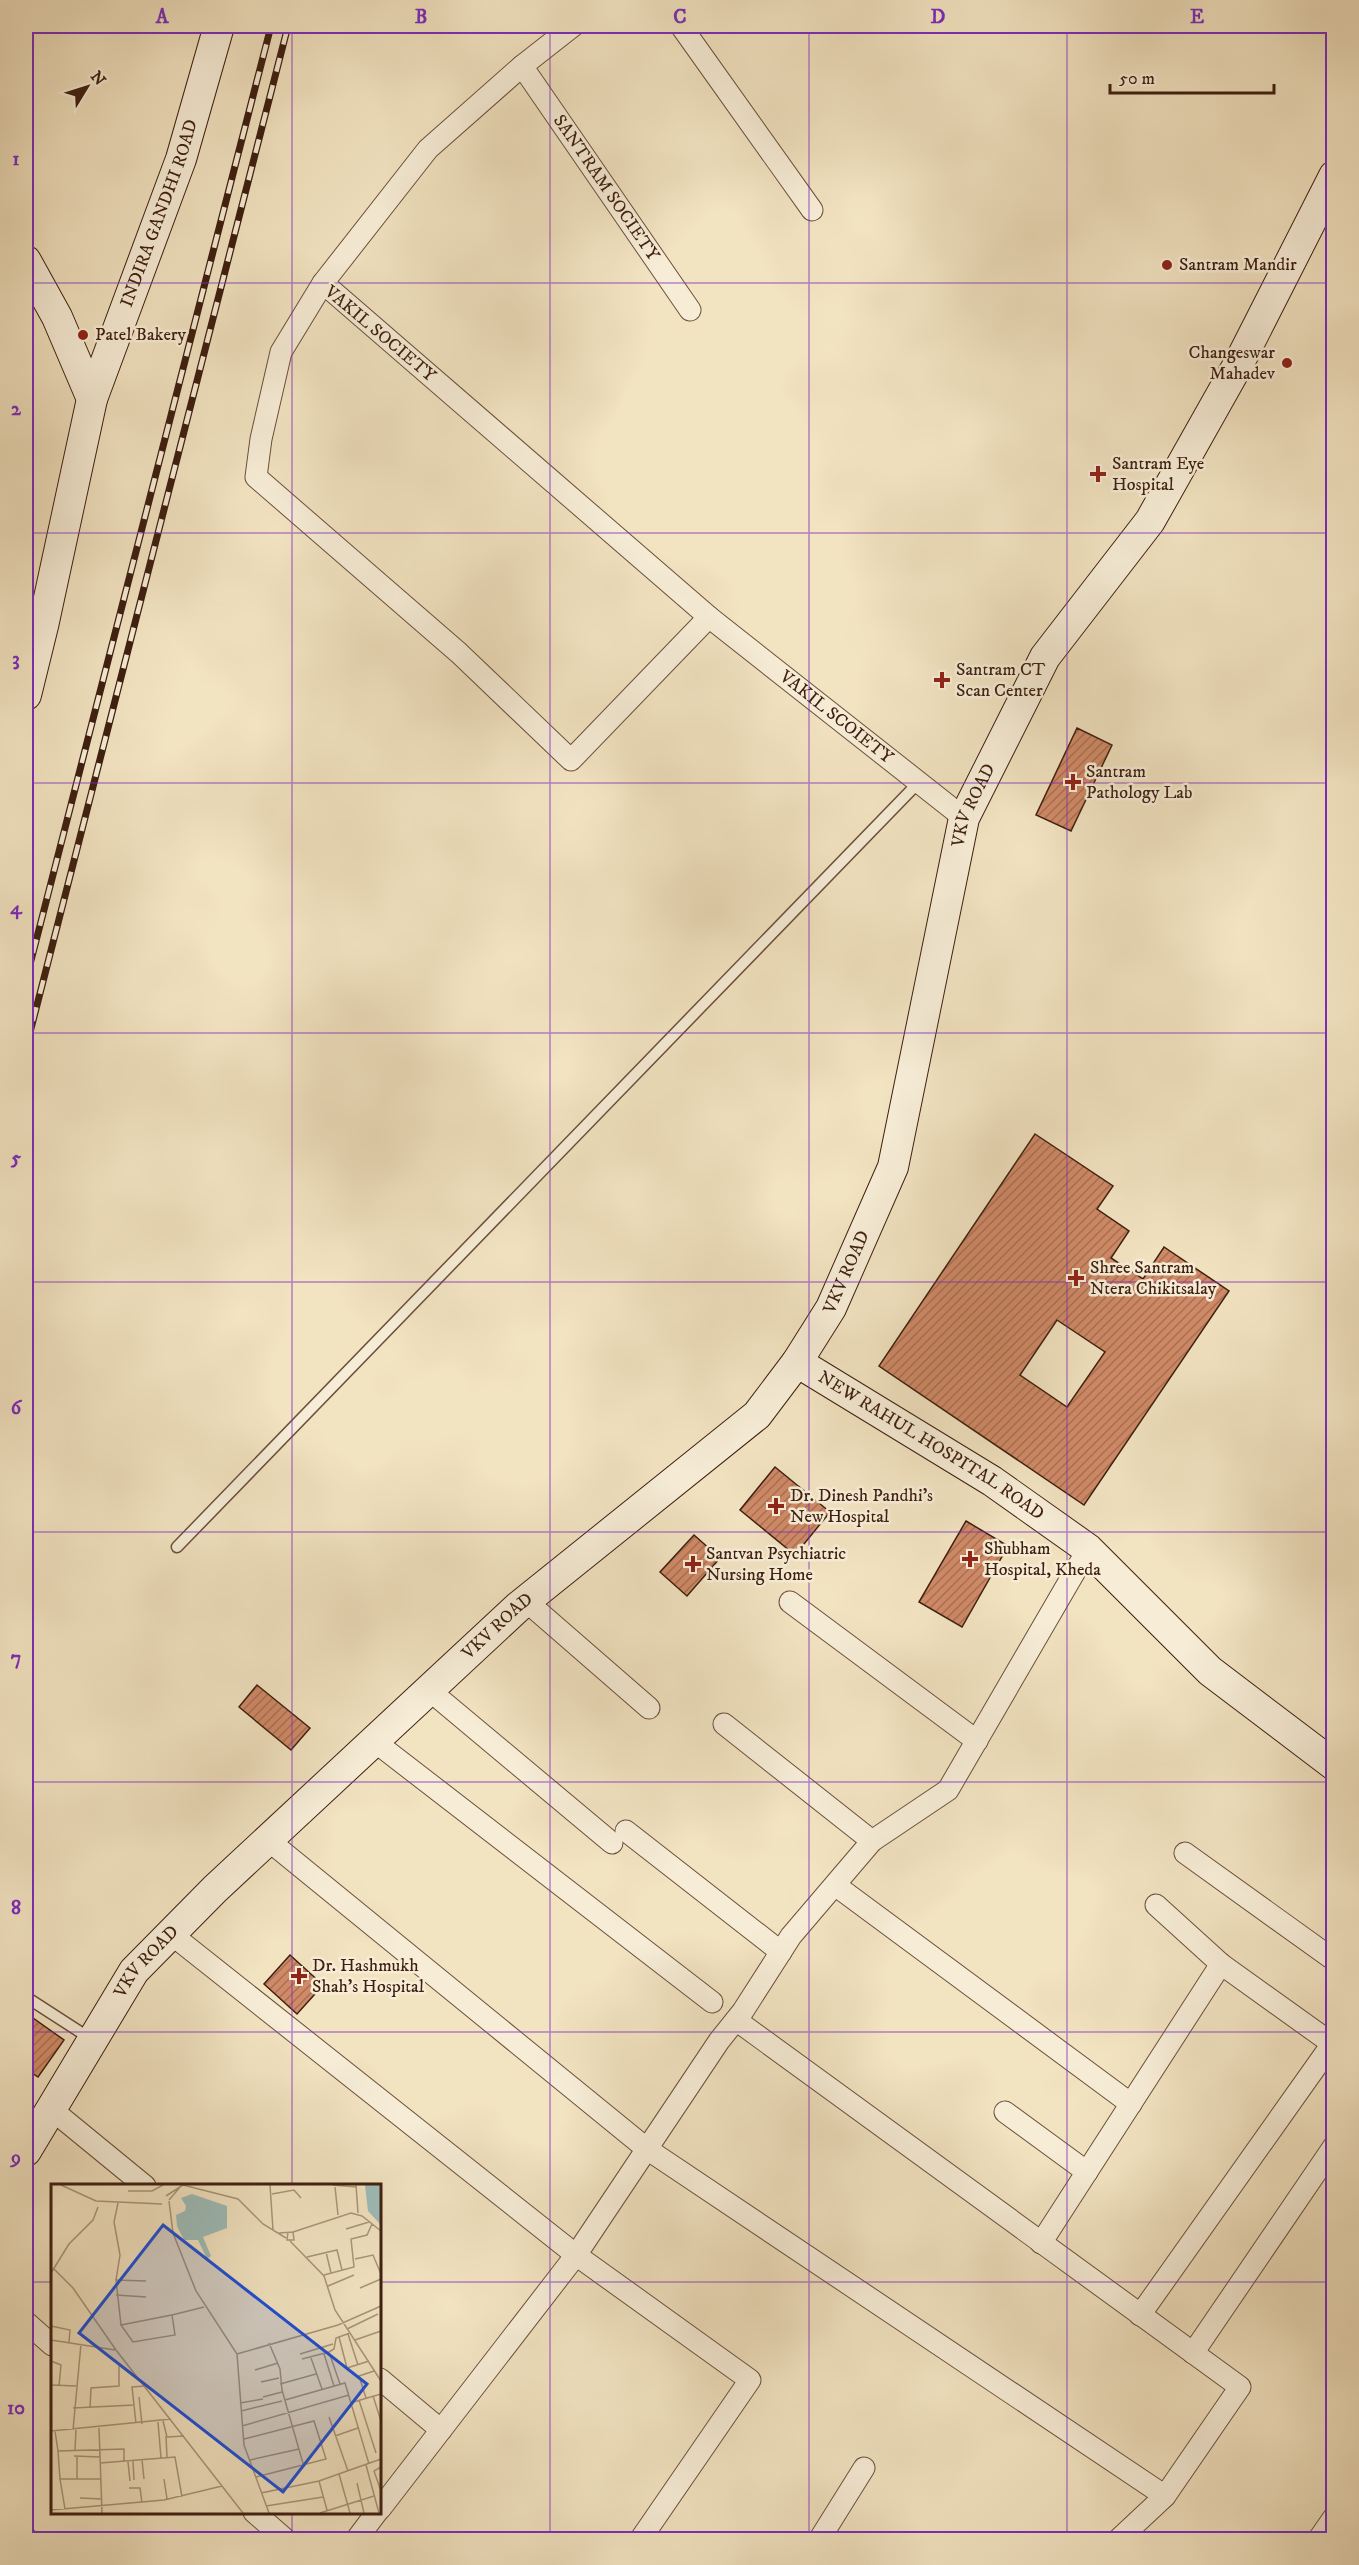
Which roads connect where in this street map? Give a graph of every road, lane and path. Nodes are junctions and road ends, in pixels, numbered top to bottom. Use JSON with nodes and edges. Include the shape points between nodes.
{"nodes":[{"id":1,"x":219,"y":26,"type":"edge"},
{"id":2,"x":573,"y":26,"type":"edge"},
{"id":3,"x":681,"y":26,"type":"edge"},
{"id":4,"x":522,"y":66,"type":"junction"},
{"id":5,"x":1334,"y":176,"type":"edge"},
{"id":6,"x":813,"y":210,"type":"dead end"},
{"id":7,"x":26,"y":261,"type":"edge"},
{"id":8,"x":323,"y":283,"type":"junction"},
{"id":9,"x":690,"y":310,"type":"dead end"},
{"id":10,"x":92,"y":399,"type":"junction"},
{"id":11,"x":709,"y":617,"type":"junction"},
{"id":12,"x":26,"y":695,"type":"edge"},
{"id":13,"x":919,"y":782,"type":"junction"},
{"id":14,"x":964,"y":818,"type":"junction"},
{"id":15,"x":797,"y":1362,"type":"junction"},
{"id":16,"x":177,"y":1547,"type":"dead end"},
{"id":17,"x":1088,"y":1549,"type":"junction"},
{"id":18,"x":526,"y":1601,"type":"junction"},
{"id":19,"x":790,"y":1602,"type":"dead end"},
{"id":20,"x":429,"y":1690,"type":"junction"},
{"id":21,"x":649,"y":1708,"type":"dead end"},
{"id":22,"x":724,"y":1724,"type":"dead end"},
{"id":23,"x":374,"y":1741,"type":"junction"},
{"id":24,"x":977,"y":1741,"type":"junction"},
{"id":25,"x":1334,"y":1765,"type":"edge"},
{"id":26,"x":268,"y":1840,"type":"junction"},
{"id":27,"x":872,"y":1840,"type":"junction"},
{"id":28,"x":1185,"y":1853,"type":"dead end"},
{"id":29,"x":835,"y":1885,"type":"junction"},
{"id":30,"x":1156,"y":1905,"type":"dead end"},
{"id":31,"x":171,"y":1934,"type":"junction"},
{"id":32,"x":781,"y":1952,"type":"junction"},
{"id":33,"x":1334,"y":1960,"type":"edge"},
{"id":34,"x":1221,"y":1964,"type":"junction"},
{"id":35,"x":26,"y":1997,"type":"edge"},
{"id":36,"x":712,"y":2002,"type":"dead end"},
{"id":37,"x":736,"y":2020,"type":"junction"},
{"id":38,"x":93,"y":2040,"type":"junction"},
{"id":39,"x":1333,"y":2045,"type":"edge"},
{"id":40,"x":1131,"y":2104,"type":"junction"},
{"id":41,"x":51,"y":2109,"type":"junction"},
{"id":42,"x":1005,"y":2112,"type":"dead end"},
{"id":43,"x":1334,"y":2146,"type":"edge"},
{"id":44,"x":647,"y":2149,"type":"junction"},
{"id":45,"x":26,"y":2151,"type":"edge"},
{"id":46,"x":1087,"y":2172,"type":"junction"},
{"id":47,"x":143,"y":2184,"type":"edge"},
{"id":48,"x":1041,"y":2243,"type":"junction"},
{"id":49,"x":576,"y":2255,"type":"junction"},
{"id":50,"x":1140,"y":2315,"type":"junction"},
{"id":51,"x":26,"y":2322,"type":"edge"},
{"id":52,"x":51,"y":2344,"type":"edge"},
{"id":53,"x":1193,"y":2354,"type":"junction"},
{"id":54,"x":381,"y":2380,"type":"edge"},
{"id":55,"x":441,"y":2430,"type":"junction"},
{"id":56,"x":864,"y":2468,"type":"dead end"},
{"id":57,"x":1165,"y":2496,"type":"junction"},
{"id":58,"x":381,"y":2507,"type":"edge"},
{"id":59,"x":256,"y":2514,"type":"edge"},
{"id":60,"x":376,"y":2514,"type":"edge"},
{"id":61,"x":1334,"y":2517,"type":"edge"},
{"id":62,"x":286,"y":2540,"type":"edge"},
{"id":63,"x":356,"y":2540,"type":"edge"},
{"id":64,"x":640,"y":2540,"type":"edge"},
{"id":65,"x":819,"y":2540,"type":"edge"},
{"id":66,"x":1118,"y":2540,"type":"edge"},
{"id":67,"x":1318,"y":2540,"type":"edge"}],
"edges":[{"from":1,"to":10,"type":"main road","name":"INDIRA GANDHI ROAD","via":[[181,159]]},
{"from":2,"to":4,"type":"street"},
{"from":3,"to":6,"type":"street"},
{"from":4,"to":8,"type":"street","via":[[428,149]]},
{"from":4,"to":9,"type":"street","name":"SANTRAM SOCIETY"},
{"from":5,"to":14,"type":"main road","name":"VKV ROAD","via":[[1239,363],[1150,521],[1045,657]]},
{"from":7,"to":10,"type":"main road","via":[[57,317]]},
{"from":8,"to":11,"type":"street","name":"VAKIL SOCIETY"},
{"from":8,"to":11,"type":"street","name":"VAKIL SOCIETY","via":[[281,352],[256,477],[459,653],[571,760]]},
{"from":10,"to":12,"type":"main road","name":"INDIRA GANDHI ROAD"},
{"from":11,"to":13,"type":"street","name":"VAKIL SCOIETY"},
{"from":13,"to":14,"type":"street","name":"VAKIL SCOIETY"},
{"from":13,"to":16,"type":"lane"},
{"from":14,"to":15,"type":"main road","name":"VKV ROAD","via":[[893,1167],[831,1308]]},
{"from":15,"to":17,"type":"main road","name":"NEW RAHUL HOSPITAL ROAD","via":[[992,1481]]},
{"from":15,"to":18,"type":"main road","name":"VKV ROAD","via":[[757,1415]]},
{"from":17,"to":24,"type":"street"},
{"from":17,"to":25,"type":"main road","name":"NEW RAHUL HOSPITAL ROAD","via":[[1210,1671]]},
{"from":18,"to":20,"type":"main road","name":"VKV ROAD"},
{"from":18,"to":21,"type":"street"},
{"from":19,"to":24,"type":"street"},
{"from":20,"to":23,"type":"main road","name":"VKV ROAD"},
{"from":20,"to":32,"type":"street","via":[[619,1837]]},
{"from":22,"to":27,"type":"street"},
{"from":23,"to":26,"type":"main road","name":"VKV ROAD"},
{"from":23,"to":36,"type":"street"},
{"from":24,"to":27,"type":"street","via":[[948,1790]]},
{"from":26,"to":31,"type":"main road","name":"VKV ROAD"},
{"from":26,"to":44,"type":"street"},
{"from":27,"to":29,"type":"street"},
{"from":28,"to":33,"type":"street"},
{"from":29,"to":32,"type":"street"},
{"from":29,"to":40,"type":"street"},
{"from":30,"to":34,"type":"street"},
{"from":31,"to":38,"type":"main road","name":"VKV ROAD","via":[[134,1971]]},
{"from":31,"to":49,"type":"street"},
{"from":32,"to":37,"type":"street"},
{"from":34,"to":39,"type":"street"},
{"from":34,"to":40,"type":"street"},
{"from":35,"to":38,"type":"lane"},
{"from":37,"to":44,"type":"street"},
{"from":37,"to":48,"type":"street"},
{"from":38,"to":41,"type":"main road","name":"VKV ROAD"},
{"from":39,"to":50,"type":"street"},
{"from":40,"to":46,"type":"street"},
{"from":41,"to":45,"type":"main road","name":"VKV ROAD"},
{"from":41,"to":47,"type":"street"},
{"from":42,"to":46,"type":"street"},
{"from":43,"to":53,"type":"street"},
{"from":44,"to":49,"type":"street"},
{"from":44,"to":57,"type":"street"},
{"from":46,"to":48,"type":"street"},
{"from":48,"to":50,"type":"street"},
{"from":49,"to":55,"type":"street"},
{"from":49,"to":64,"type":"street","via":[[750,2380]]},
{"from":50,"to":53,"type":"street"},
{"from":51,"to":52,"type":"street"},
{"from":53,"to":57,"type":"street","via":[[1240,2387]]},
{"from":54,"to":55,"type":"street"},
{"from":55,"to":58,"type":"street"},
{"from":56,"to":65,"type":"street"},
{"from":57,"to":66,"type":"street"},
{"from":59,"to":62,"type":"street"},
{"from":60,"to":63,"type":"street"},
{"from":61,"to":67,"type":"street"}]}
